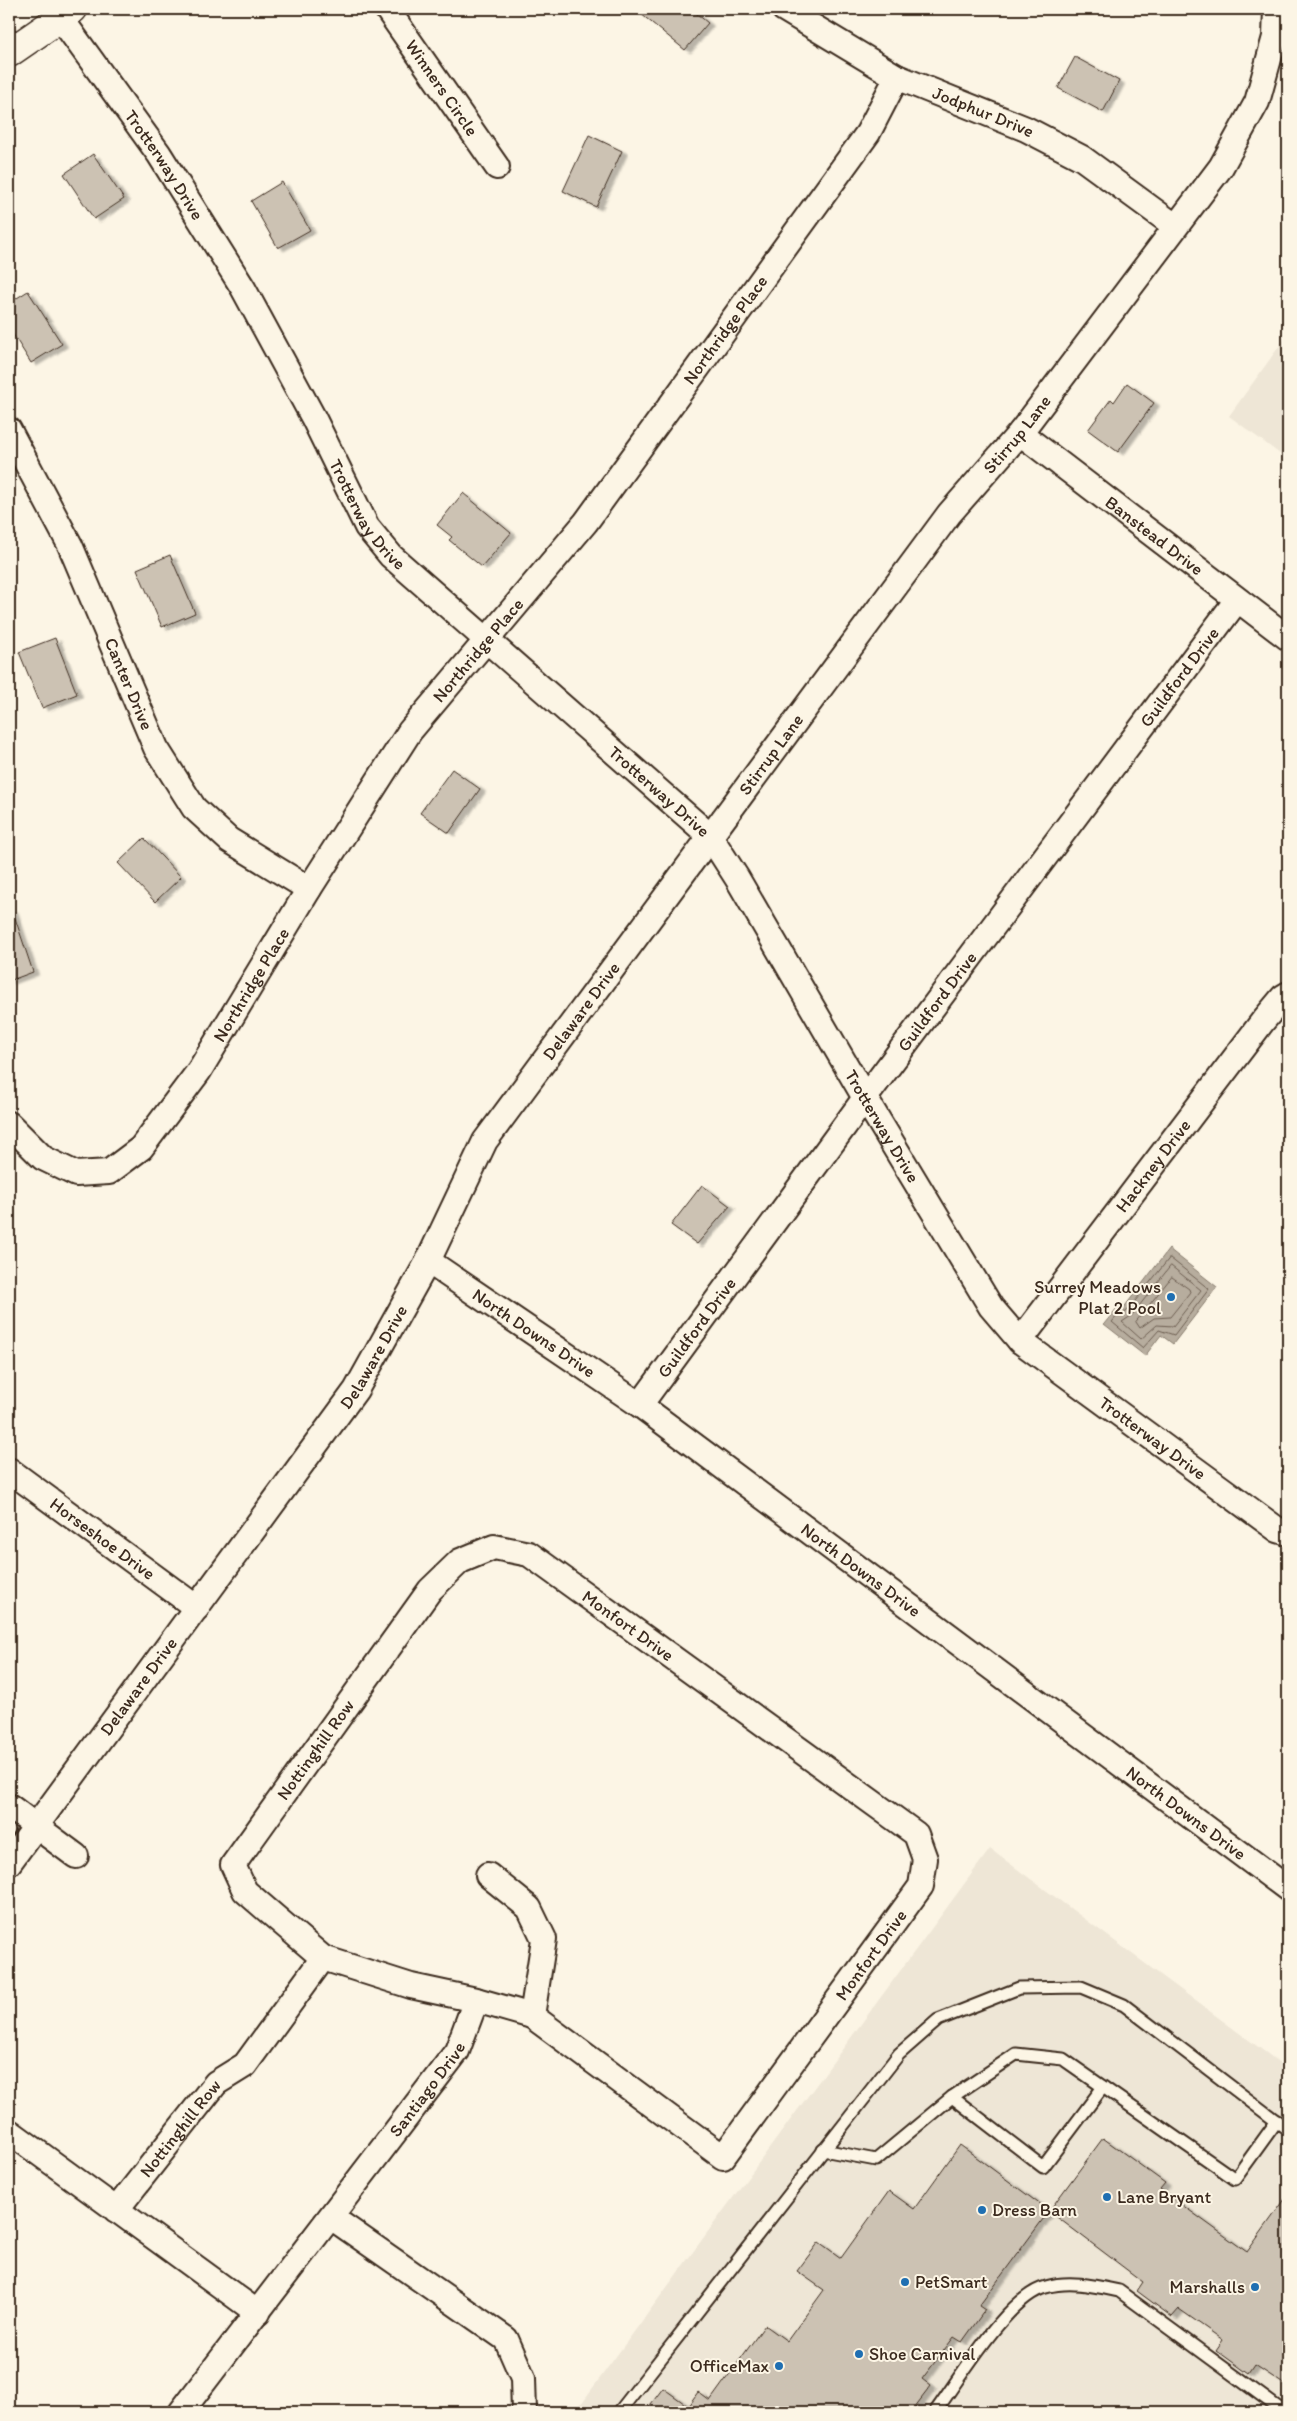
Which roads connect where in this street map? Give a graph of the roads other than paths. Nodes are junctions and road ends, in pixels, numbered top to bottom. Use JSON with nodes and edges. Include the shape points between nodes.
{"nodes":[{"id":1,"x":387,"y":9,"type":"edge"},
{"id":2,"x":784,"y":9,"type":"edge"},
{"id":3,"x":1276,"y":9,"type":"edge"},
{"id":4,"x":66,"y":13,"type":"edge"},
{"id":5,"x":9,"y":53,"type":"edge"},
{"id":6,"x":897,"y":77,"type":"junction"},
{"id":7,"x":497,"y":167,"type":"dead end"},
{"id":8,"x":1175,"y":226,"type":"junction"},
{"id":9,"x":9,"y":430,"type":"edge"},
{"id":10,"x":1020,"y":434,"type":"junction"},
{"id":11,"x":1237,"y":600,"type":"junction"},
{"id":12,"x":1288,"y":638,"type":"edge"},
{"id":13,"x":487,"y":642,"type":"junction"},
{"id":14,"x":710,"y":836,"type":"junction"},
{"id":15,"x":309,"y":889,"type":"junction"},
{"id":16,"x":1288,"y":994,"type":"edge"},
{"id":17,"x":865,"y":1098,"type":"junction"},
{"id":18,"x":9,"y":1124,"type":"edge"},
{"id":19,"x":428,"y":1260,"type":"junction"},
{"id":20,"x":1020,"y":1341,"type":"junction"},
{"id":21,"x":640,"y":1405,"type":"junction"},
{"id":22,"x":9,"y":1470,"type":"edge"},
{"id":23,"x":1288,"y":1533,"type":"edge"},
{"id":24,"x":494,"y":1547,"type":"joint"},
{"id":25,"x":197,"y":1608,"type":"junction"},
{"id":26,"x":9,"y":1806,"type":"edge"},
{"id":27,"x":36,"y":1826,"type":"junction"},
{"id":28,"x":76,"y":1856,"type":"dead end"},
{"id":29,"x":9,"y":1863,"type":"edge"},
{"id":30,"x":488,"y":1875,"type":"dead end"},
{"id":31,"x":1288,"y":1889,"type":"edge"},
{"id":32,"x":323,"y":1958,"type":"junction"},
{"id":33,"x":476,"y":2000,"type":"junction"},
{"id":34,"x":532,"y":2016,"type":"junction"},
{"id":35,"x":1103,"y":2087,"type":"junction"},
{"id":36,"x":952,"y":2097,"type":"junction"},
{"id":37,"x":1277,"y":2121,"type":"junction"},
{"id":38,"x":1288,"y":2130,"type":"edge"},
{"id":39,"x":10,"y":2132,"type":"dead end"},
{"id":40,"x":823,"y":2150,"type":"junction"},
{"id":41,"x":116,"y":2210,"type":"junction"},
{"id":42,"x":331,"y":2217,"type":"junction"},
{"id":43,"x":258,"y":2313,"type":"junction"},
{"id":44,"x":181,"y":2412,"type":"edge"},
{"id":45,"x":524,"y":2412,"type":"edge"},
{"id":46,"x":619,"y":2412,"type":"edge"},
{"id":47,"x":936,"y":2412,"type":"edge"},
{"id":48,"x":1284,"y":2412,"type":"edge"}],
"edges":[{"from":1,"to":7,"type":"street","name":"Winners Circle"},
{"from":2,"to":6,"type":"street","name":"Jodphur Drive"},
{"from":3,"to":8,"type":"street","name":"Stirrup Lane","via":[[1275,37],[1257,102],[1221,167]]},
{"from":4,"to":5,"type":"street"},
{"from":4,"to":13,"type":"street","name":"Trotterway Drive","via":[[242,288],[313,417],[367,527],[391,556]]},
{"from":6,"to":8,"type":"street","name":"Jodphur Drive","via":[[1026,129],[1082,158]]},
{"from":6,"to":13,"type":"street","name":"Northridge Place","via":[[868,133],[586,522]]},
{"from":8,"to":10,"type":"street","name":"Stirrup Lane"},
{"from":9,"to":15,"type":"street","name":"Canter Drive","via":[[70,545],[156,748],[194,808],[229,840]]},
{"from":10,"to":11,"type":"street","name":"Banstead Drive"},
{"from":10,"to":14,"type":"street","name":"Stirrup Lane","via":[[949,514]]},
{"from":11,"to":12,"type":"street","name":"Banstead Drive"},
{"from":11,"to":17,"type":"street","name":"Guildford Drive"},
{"from":13,"to":14,"type":"street","name":"Trotterway Drive"},
{"from":13,"to":15,"type":"street","name":"Northridge Place","via":[[410,731]]},
{"from":14,"to":17,"type":"street","name":"Trotterway Drive"},
{"from":14,"to":19,"type":"street","name":"Delaware Drive","via":[[485,1141]]},
{"from":15,"to":18,"type":"street","name":"Northridge Place","via":[[199,1071],[141,1148],[109,1172],[76,1174],[43,1158]]},
{"from":16,"to":20,"type":"street","name":"Hackney Drive","via":[[1263,1021]]},
{"from":17,"to":20,"type":"street","name":"Trotterway Drive","via":[[991,1307]]},
{"from":17,"to":21,"type":"street","name":"Guildford Drive"},
{"from":19,"to":21,"type":"street","name":"North Downs Drive"},
{"from":19,"to":25,"type":"street","name":"Delaware Drive","via":[[356,1390]]},
{"from":20,"to":23,"type":"street","name":"Trotterway Drive","via":[[1278,1530]]},
{"from":21,"to":31,"type":"street","name":"North Downs Drive"},
{"from":22,"to":25,"type":"street","name":"Horseshoe Drive"},
{"from":24,"to":32,"type":"street","name":"Nottinghill Row","via":[[460,1561],[430,1590],[233,1865],[245,1891]]},
{"from":24,"to":34,"type":"street","name":"Monfort Drive","via":[[530,1554],[916,1834],[925,1859],[921,1886],[723,2157]]},
{"from":25,"to":27,"type":"street","name":"Delaware Drive"},
{"from":26,"to":27,"type":"street"},
{"from":27,"to":28,"type":"street"},
{"from":27,"to":29,"type":"street","name":"Delaware Drive"},
{"from":30,"to":34,"type":"street","via":[[529,1908],[544,1939]]},
{"from":32,"to":33,"type":"street","name":"Nottinghill Row","via":[[411,1986]]},
{"from":32,"to":41,"type":"street","name":"Nottinghill Row","via":[[245,2065],[216,2083]]},
{"from":33,"to":34,"type":"street"},
{"from":33,"to":42,"type":"street","name":"Santiago Drive","via":[[457,2051]]},
{"from":35,"to":36,"type":"lane","via":[[1063,2058],[1016,2054]]},
{"from":35,"to":36,"type":"lane","via":[[1043,2167]]},
{"from":35,"to":37,"type":"lane","via":[[1235,2179]]},
{"from":36,"to":40,"type":"lane","via":[[876,2160]]},
{"from":37,"to":38,"type":"lane"},
{"from":37,"to":40,"type":"lane","via":[[1124,2005],[1081,1987],[1019,1988],[938,2020],[899,2054]]},
{"from":39,"to":41,"type":"street"},
{"from":40,"to":46,"type":"lane"},
{"from":41,"to":43,"type":"street"},
{"from":42,"to":43,"type":"street","name":"Santiago Drive"},
{"from":42,"to":45,"type":"street","via":[[506,2339],[523,2378]]},
{"from":43,"to":44,"type":"street","name":"Santiago Drive"},
{"from":47,"to":48,"type":"lane","via":[[1007,2314],[1026,2296],[1046,2287],[1065,2284],[1119,2291]]}]}
